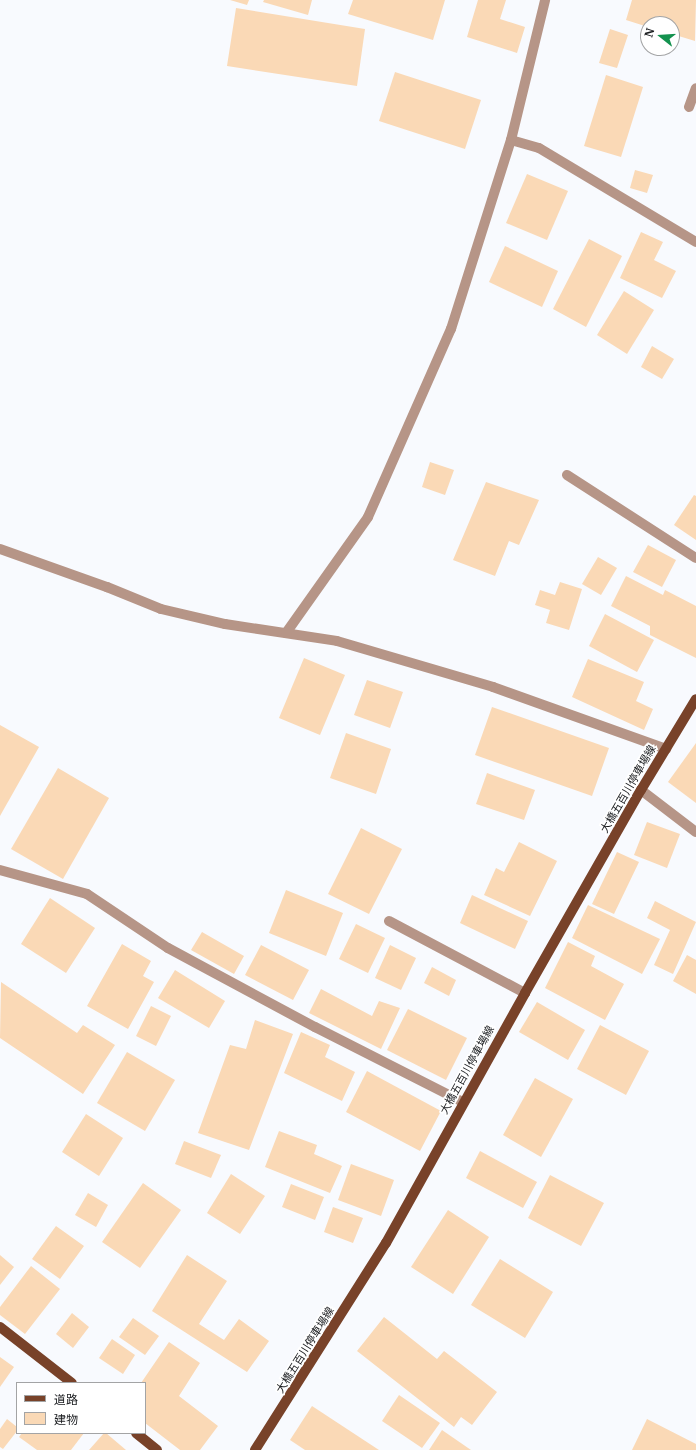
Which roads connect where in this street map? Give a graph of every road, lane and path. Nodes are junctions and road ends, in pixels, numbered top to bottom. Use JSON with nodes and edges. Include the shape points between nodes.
{"nodes":[{"id":1,"x":545,"y":0,"type":"edge"},
{"id":2,"x":696,"y":88,"type":"edge"},
{"id":3,"x":689,"y":107,"type":"dead end"},
{"id":4,"x":511,"y":140,"type":"junction"},
{"id":5,"x":696,"y":242,"type":"edge"},
{"id":6,"x":567,"y":475,"type":"dead end"},
{"id":7,"x":0,"y":549,"type":"edge"},
{"id":8,"x":696,"y":558,"type":"edge"},
{"id":9,"x":286,"y":633,"type":"junction"},
{"id":10,"x":696,"y":699,"type":"edge"},
{"id":11,"x":666,"y":749,"type":"junction"},
{"id":12,"x":641,"y":790,"type":"junction"},
{"id":13,"x":696,"y":832,"type":"edge"},
{"id":14,"x":0,"y":870,"type":"edge"},
{"id":15,"x":389,"y":921,"type":"dead end"},
{"id":16,"x":525,"y":993,"type":"junction"},
{"id":17,"x":463,"y":1102,"type":"junction"},
{"id":18,"x":0,"y":1327,"type":"edge"},
{"id":19,"x":71,"y":1382,"type":"edge"},
{"id":20,"x":137,"y":1434,"type":"edge"},
{"id":21,"x":157,"y":1450,"type":"edge"},
{"id":22,"x":255,"y":1450,"type":"edge"}],
"edges":[{"from":1,"to":4,"type":"street"},
{"from":2,"to":3,"type":"street"},
{"from":4,"to":5,"type":"street","via":[[539,148]]},
{"from":4,"to":9,"type":"street","via":[[451,329],[368,517]]},
{"from":6,"to":8,"type":"street"},
{"from":7,"to":9,"type":"street","via":[[161,609],[225,624]]},
{"from":9,"to":11,"type":"street","via":[[338,641],[493,687]]},
{"from":10,"to":11,"type":"main road","name":"大橋五百川停車場線"},
{"from":11,"to":12,"type":"main road","name":"大橋五百川停車場線"},
{"from":12,"to":13,"type":"street"},
{"from":12,"to":16,"type":"main road","name":"大橋五百川停車場線"},
{"from":14,"to":17,"type":"street","via":[[87,894],[168,948],[315,1027]]},
{"from":15,"to":16,"type":"street"},
{"from":16,"to":17,"type":"main road","name":"大橋五百川停車場線"},
{"from":17,"to":22,"type":"main road","name":"大橋五百川停車場線","via":[[386,1243]]},
{"from":18,"to":19,"type":"main road"},
{"from":20,"to":21,"type":"main road"}]}
